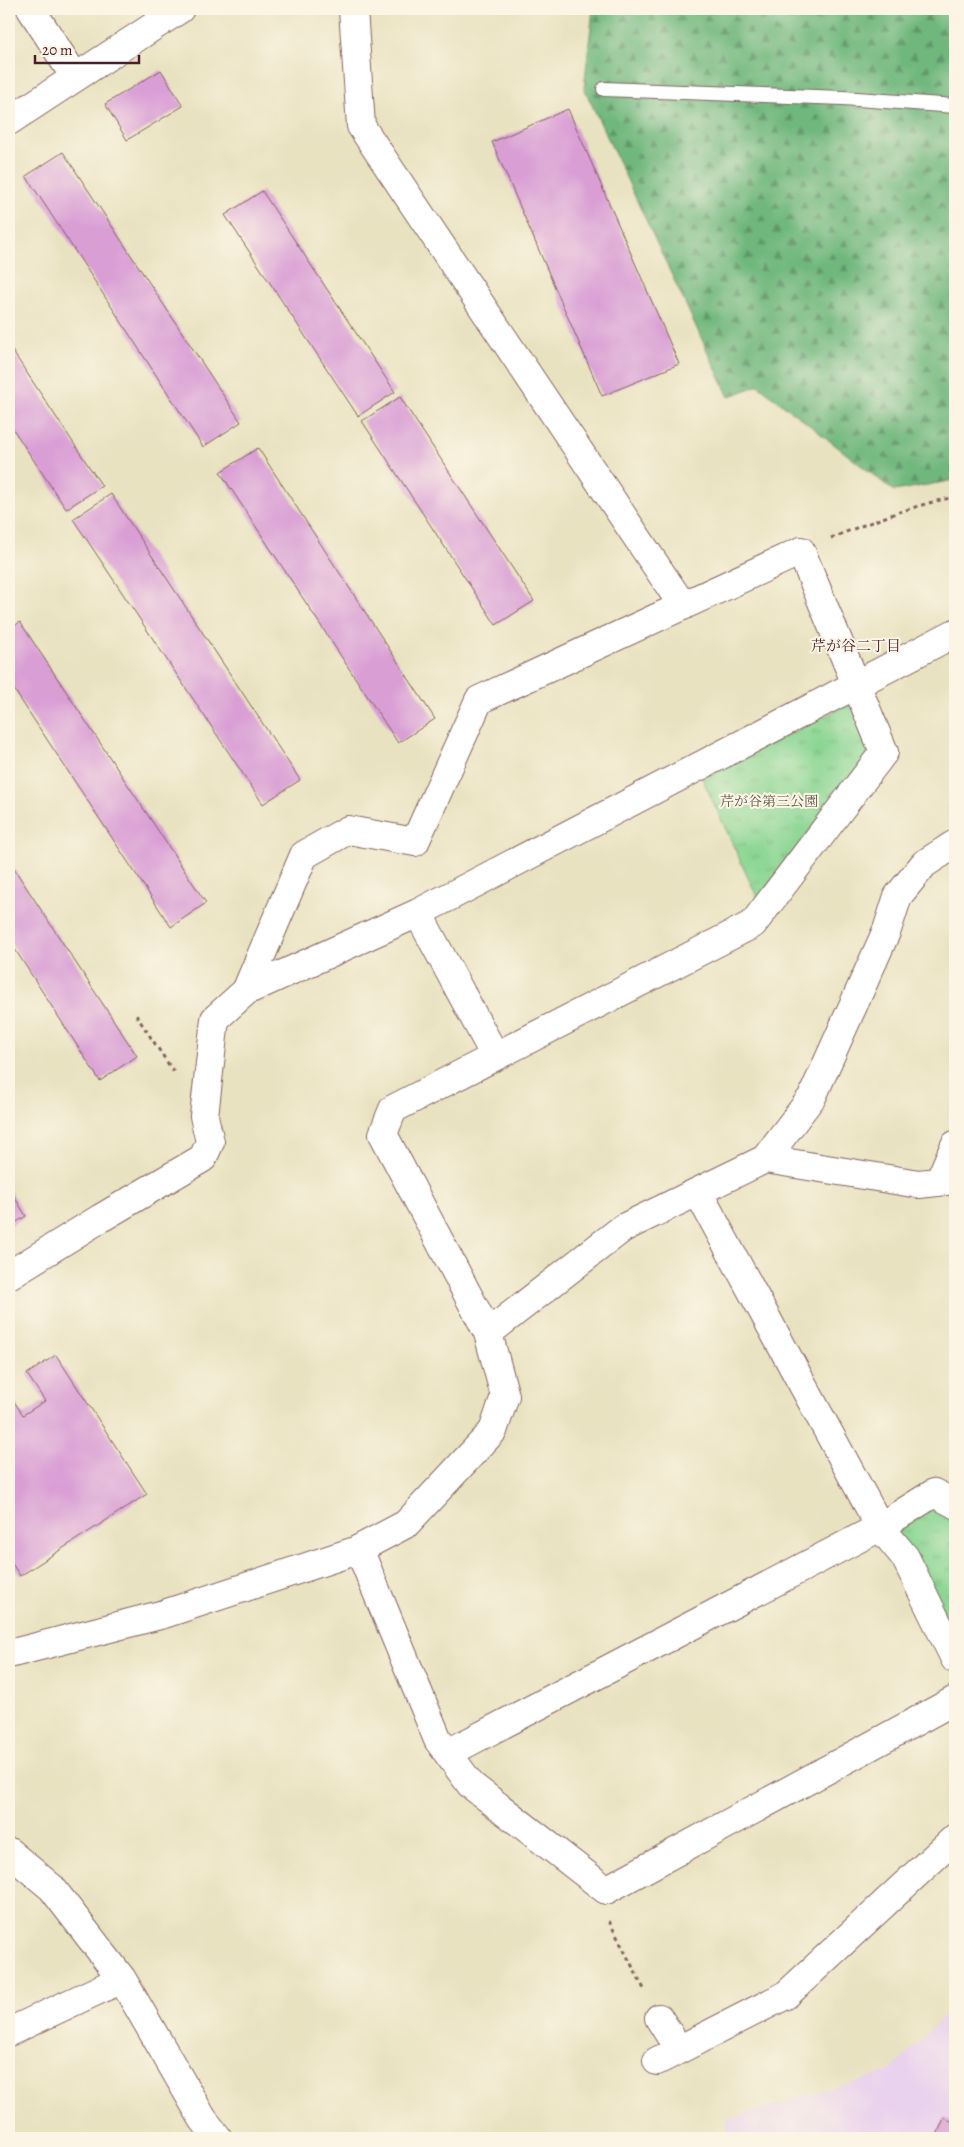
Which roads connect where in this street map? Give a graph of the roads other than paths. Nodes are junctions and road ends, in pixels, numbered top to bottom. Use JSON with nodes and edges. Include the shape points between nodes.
{"nodes":[{"id":1,"x":31,"y":9,"type":"edge"},
{"id":2,"x":180,"y":9,"type":"edge"},
{"id":3,"x":353,"y":9,"type":"edge"},
{"id":4,"x":75,"y":77,"type":"junction"},
{"id":5,"x":604,"y":89,"type":"dead end"},
{"id":6,"x":955,"y":106,"type":"edge"},
{"id":7,"x":9,"y":121,"type":"edge"},
{"id":8,"x":683,"y":606,"type":"junction"},
{"id":9,"x":955,"y":634,"type":"edge"},
{"id":10,"x":856,"y":684,"type":"junction"},
{"id":11,"x":955,"y":844,"type":"edge"},
{"id":12,"x":418,"y":913,"type":"junction"},
{"id":13,"x":246,"y":991,"type":"junction"},
{"id":14,"x":495,"y":1056,"type":"junction"},
{"id":15,"x":955,"y":1145,"type":"edge"},
{"id":16,"x":765,"y":1159,"type":"junction"},
{"id":17,"x":947,"y":1181,"type":"edge"},
{"id":18,"x":698,"y":1192,"type":"junction"},
{"id":19,"x":9,"y":1275,"type":"edge"},
{"id":20,"x":488,"y":1333,"type":"junction"},
{"id":21,"x":955,"y":1504,"type":"edge"},
{"id":22,"x":880,"y":1527,"type":"junction"},
{"id":23,"x":359,"y":1549,"type":"junction"},
{"id":24,"x":9,"y":1654,"type":"edge"},
{"id":25,"x":955,"y":1659,"type":"edge"},
{"id":26,"x":955,"y":1700,"type":"edge"},
{"id":27,"x":448,"y":1752,"type":"junction"},
{"id":28,"x":955,"y":1838,"type":"edge"},
{"id":29,"x":9,"y":1852,"type":"edge"},
{"id":30,"x":122,"y":1979,"type":"junction"},
{"id":31,"x":659,"y":2018,"type":"road end"},
{"id":32,"x":9,"y":2032,"type":"edge"},
{"id":33,"x":218,"y":2138,"type":"edge"}],
"edges":[{"from":1,"to":4,"type":"street"},
{"from":2,"to":4,"type":"street"},
{"from":3,"to":8,"type":"street","via":[[361,126]]},
{"from":4,"to":7,"type":"street"},
{"from":5,"to":6,"type":"lane","via":[[843,98]]},
{"from":8,"to":10,"type":"street","via":[[800,552]]},
{"from":8,"to":13,"type":"street","via":[[479,700],[415,842],[348,830],[304,856]]},
{"from":9,"to":10,"type":"street"},
{"from":10,"to":12,"type":"street"},
{"from":10,"to":14,"type":"street","via":[[884,752],[752,924]]},
{"from":11,"to":16,"type":"street","via":[[924,864],[898,896],[887,930],[812,1097]]},
{"from":12,"to":13,"type":"street"},
{"from":12,"to":14,"type":"street"},
{"from":13,"to":19,"type":"street","via":[[215,1019],[204,1116],[210,1142],[203,1158]]},
{"from":14,"to":20,"type":"street","via":[[393,1108],[383,1134]]},
{"from":15,"to":17,"type":"street"},
{"from":16,"to":17,"type":"street","via":[[919,1184]]},
{"from":16,"to":18,"type":"street"},
{"from":18,"to":20,"type":"street","via":[[623,1228]]},
{"from":18,"to":22,"type":"street"},
{"from":20,"to":23,"type":"street","via":[[505,1396],[492,1431],[406,1524]]},
{"from":21,"to":22,"type":"street","via":[[934,1493]]},
{"from":22,"to":25,"type":"street","via":[[905,1557]]},
{"from":22,"to":27,"type":"street"},
{"from":23,"to":24,"type":"street","via":[[164,1614]]},
{"from":23,"to":27,"type":"street","via":[[438,1740]]},
{"from":26,"to":27,"type":"street","via":[[605,1902],[471,1784]]},
{"from":28,"to":31,"type":"street","via":[[786,1995],[668,2056]]},
{"from":29,"to":30,"type":"street","via":[[52,1888]]},
{"from":30,"to":32,"type":"street"},
{"from":30,"to":33,"type":"street","via":[[203,2119]]}]}
